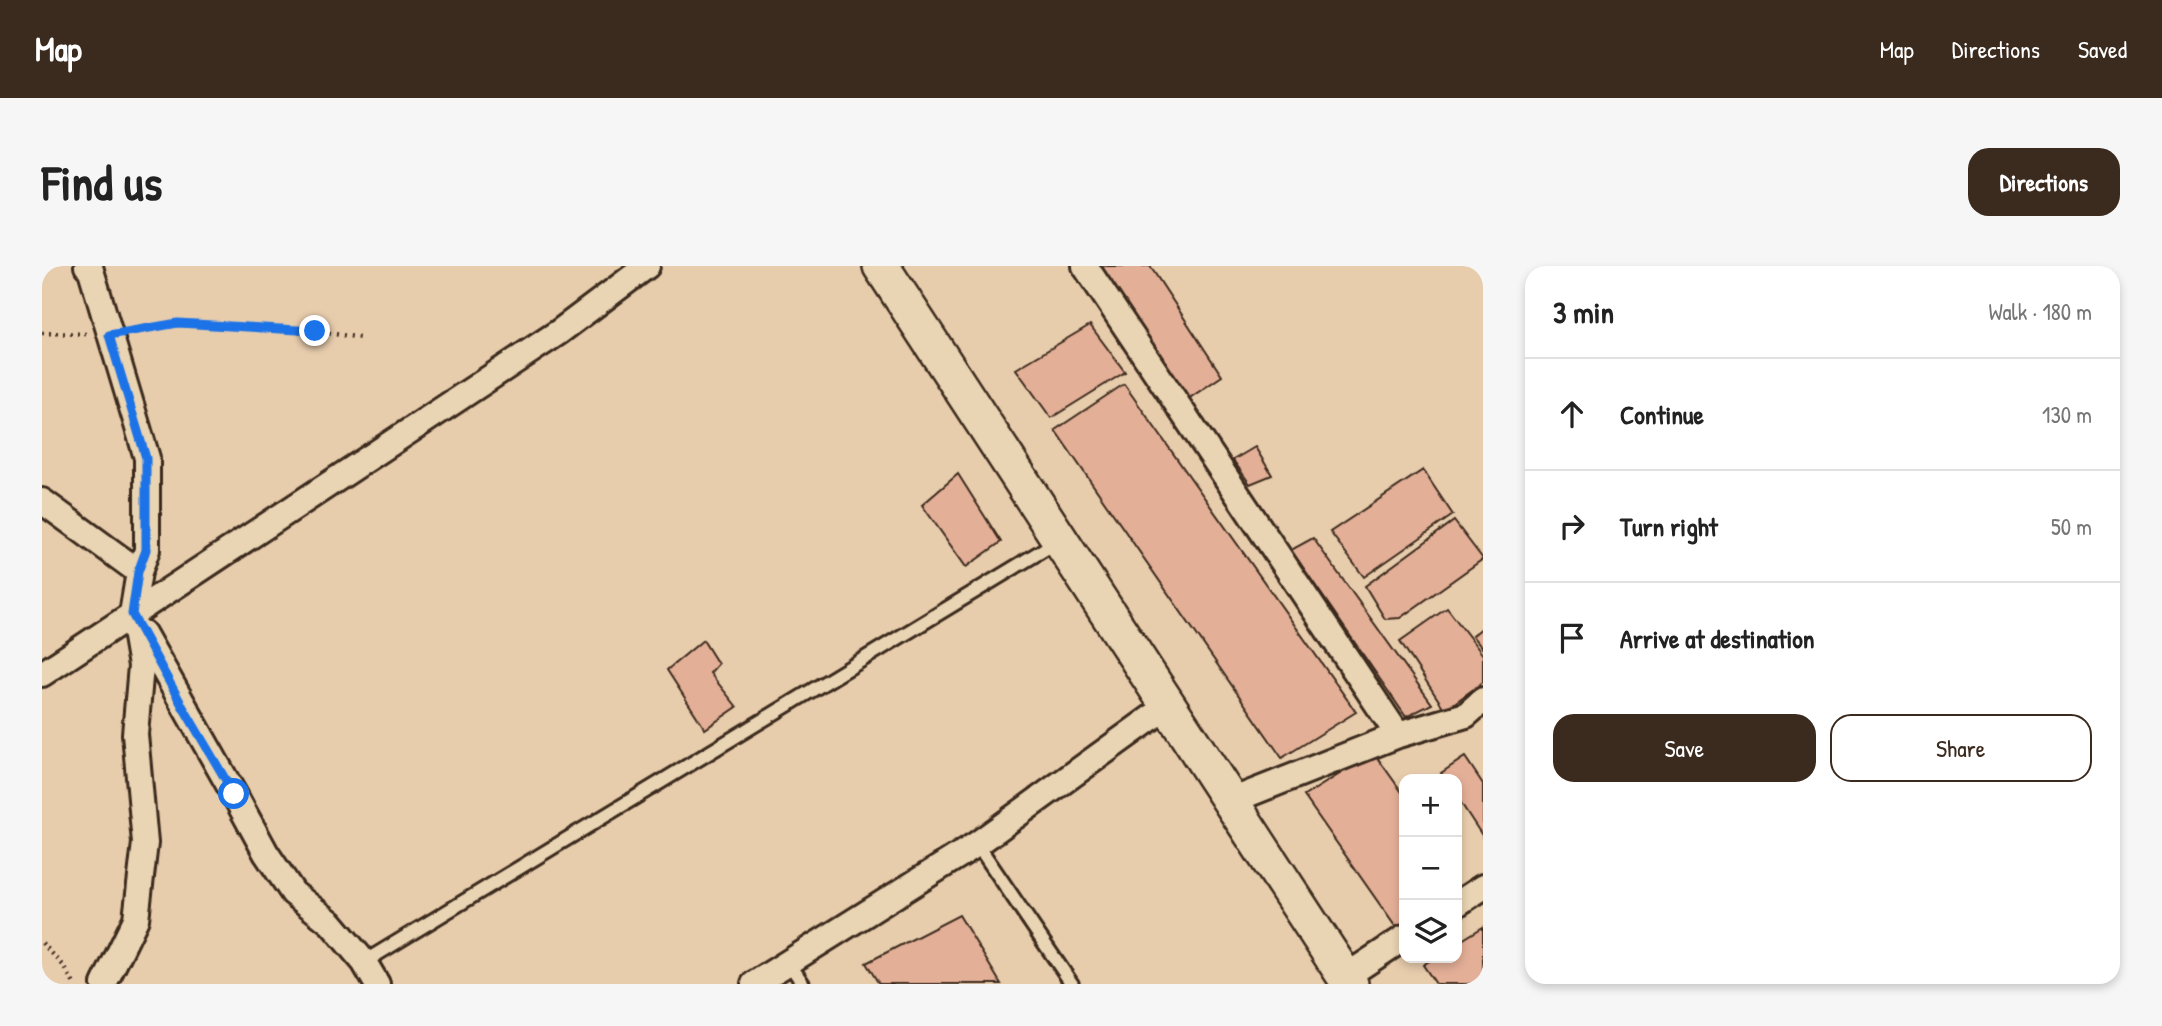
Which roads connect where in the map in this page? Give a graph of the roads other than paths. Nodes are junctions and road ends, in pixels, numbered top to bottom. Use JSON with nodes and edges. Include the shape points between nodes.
{"nodes":[{"id":1,"x":89,"y":266,"type":"edge"},
{"id":2,"x":647,"y":266,"type":"edge"},
{"id":3,"x":881,"y":266,"type":"edge"},
{"id":4,"x":1085,"y":266,"type":"edge"},
{"id":5,"x":42,"y":501,"type":"edge"},
{"id":6,"x":1060,"y":540,"type":"junction"},
{"id":7,"x":138,"y":572,"type":"junction"},
{"id":8,"x":132,"y":614,"type":"junction"},
{"id":9,"x":42,"y":674,"type":"edge"},
{"id":10,"x":1483,"y":700,"type":"edge"},
{"id":11,"x":1169,"y":705,"type":"junction"},
{"id":12,"x":1398,"y":735,"type":"junction"},
{"id":13,"x":1230,"y":802,"type":"junction"},
{"id":14,"x":977,"y":844,"type":"junction"},
{"id":15,"x":1483,"y":887,"type":"edge"},
{"id":16,"x":1462,"y":901,"type":"edge"},
{"id":17,"x":1399,"y":943,"type":"edge"},
{"id":18,"x":364,"y":962,"type":"junction"},
{"id":19,"x":789,"y":963,"type":"junction"},
{"id":20,"x":1348,"y":980,"type":"edge"},
{"id":21,"x":104,"y":984,"type":"edge"},
{"id":22,"x":377,"y":984,"type":"edge"},
{"id":23,"x":754,"y":984,"type":"edge"},
{"id":24,"x":803,"y":984,"type":"edge"},
{"id":25,"x":1072,"y":984,"type":"edge"}],
"edges":[{"from":1,"to":7,"type":"street","via":[[146,458],[146,550]]},
{"from":2,"to":8,"type":"street","via":[[559,332]]},
{"from":3,"to":6,"type":"street"},
{"from":4,"to":12,"type":"street"},
{"from":5,"to":7,"type":"street"},
{"from":6,"to":11,"type":"street"},
{"from":6,"to":18,"type":"lane"},
{"from":7,"to":8,"type":"street"},
{"from":8,"to":9,"type":"street"},
{"from":8,"to":18,"type":"street","via":[[266,853],[293,893],[331,923]]},
{"from":8,"to":21,"type":"street","via":[[141,666],[135,734],[145,843],[136,919]]},
{"from":10,"to":12,"type":"street","via":[[1466,715]]},
{"from":11,"to":13,"type":"street"},
{"from":11,"to":14,"type":"street"},
{"from":12,"to":13,"type":"street"},
{"from":13,"to":20,"type":"street"},
{"from":14,"to":19,"type":"street"},
{"from":14,"to":25,"type":"lane"},
{"from":15,"to":16,"type":"street"},
{"from":17,"to":20,"type":"street"},
{"from":18,"to":22,"type":"street"},
{"from":19,"to":23,"type":"street"},
{"from":19,"to":24,"type":"lane"}]}
